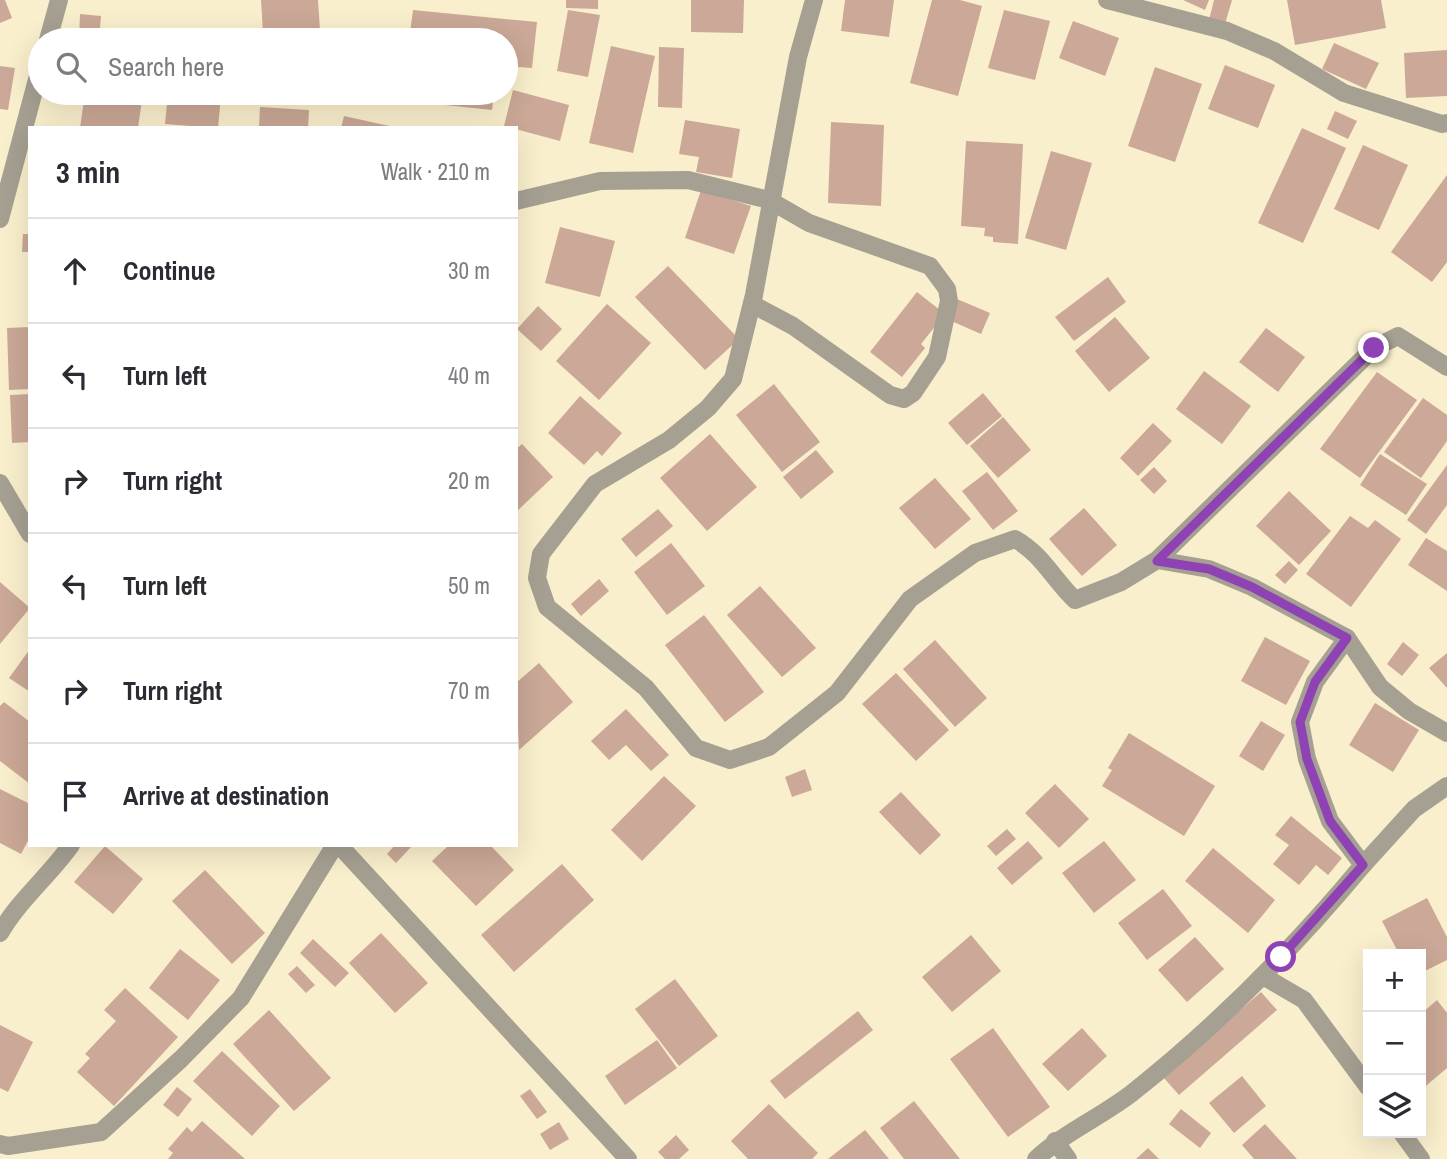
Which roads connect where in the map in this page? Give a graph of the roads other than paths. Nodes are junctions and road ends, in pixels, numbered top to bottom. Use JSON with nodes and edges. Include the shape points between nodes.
{"nodes":[{"id":1,"x":59,"y":0,"type":"edge"},
{"id":2,"x":814,"y":0,"type":"edge"},
{"id":3,"x":1107,"y":0,"type":"edge"},
{"id":4,"x":51,"y":28,"type":"edge"},
{"id":5,"x":33,"y":105,"type":"edge"},
{"id":6,"x":1447,"y":123,"type":"edge"},
{"id":7,"x":28,"y":126,"type":"edge"},
{"id":8,"x":28,"y":127,"type":"edge"},
{"id":9,"x":24,"y":147,"type":"edge"},
{"id":10,"x":769,"y":200,"type":"junction"},
{"id":11,"x":518,"y":201,"type":"edge"},
{"id":12,"x":0,"y":219,"type":"edge"},
{"id":13,"x":752,"y":304,"type":"junction"},
{"id":14,"x":1447,"y":367,"type":"edge"},
{"id":15,"x":0,"y":483,"type":"edge"},
{"id":16,"x":28,"y":531,"type":"edge"},
{"id":17,"x":1157,"y":561,"type":"junction"},
{"id":18,"x":1347,"y":638,"type":"junction"},
{"id":19,"x":1447,"y":733,"type":"edge"},
{"id":20,"x":1447,"y":786,"type":"edge"},
{"id":21,"x":70,"y":847,"type":"edge"},
{"id":22,"x":336,"y":847,"type":"edge"},
{"id":23,"x":339,"y":847,"type":"edge"},
{"id":24,"x":1363,"y":865,"type":"junction"},
{"id":25,"x":0,"y":933,"type":"edge"},
{"id":26,"x":1262,"y":976,"type":"junction"},
{"id":27,"x":1363,"y":1080,"type":"edge"},
{"id":28,"x":1406,"y":1138,"type":"edge"},
{"id":29,"x":1055,"y":1141,"type":"junction"},
{"id":30,"x":0,"y":1144,"type":"edge"},
{"id":31,"x":628,"y":1159,"type":"edge"},
{"id":32,"x":1036,"y":1159,"type":"edge"},
{"id":33,"x":1068,"y":1159,"type":"edge"},
{"id":34,"x":1421,"y":1159,"type":"edge"}],
"edges":[{"from":1,"to":4,"type":"street"},
{"from":2,"to":10,"type":"street"},
{"from":3,"to":6,"type":"street","via":[[1227,31],[1273,51],[1344,93]]},
{"from":5,"to":7,"type":"street"},
{"from":8,"to":9,"type":"street"},
{"from":9,"to":12,"type":"street"},
{"from":10,"to":11,"type":"street","via":[[675,180],[600,181]]},
{"from":10,"to":13,"type":"street"},
{"from":10,"to":13,"type":"street","via":[[809,223],[930,266],[947,289],[949,301],[937,357],[914,393],[904,399],[890,396],[793,326]]},
{"from":13,"to":17,"type":"street","via":[[733,379],[708,408],[669,440],[596,484],[541,554],[537,578],[547,607],[646,688],[696,748],[730,760],[769,747],[836,693],[910,599],[975,553],[1015,539],[1034,550],[1055,582],[1075,600],[1121,582]]},
{"from":14,"to":17,"type":"street","via":[[1398,336],[1374,348]]},
{"from":15,"to":16,"type":"street"},
{"from":17,"to":18,"type":"street","via":[[1209,569]]},
{"from":18,"to":19,"type":"street","via":[[1380,687]]},
{"from":18,"to":24,"type":"street","via":[[1315,682],[1300,722],[1307,759],[1330,821]]},
{"from":20,"to":24,"type":"street","via":[[1414,809]]},
{"from":21,"to":25,"type":"street","via":[[10,915]]},
{"from":22,"to":30,"type":"street","via":[[241,998],[101,1132]]},
{"from":23,"to":31,"type":"street"},
{"from":24,"to":26,"type":"street","via":[[1298,942]]},
{"from":26,"to":27,"type":"street","via":[[1304,1000]]},
{"from":26,"to":29,"type":"street","via":[[1231,1010],[1130,1095]]},
{"from":28,"to":34,"type":"street"},
{"from":29,"to":32,"type":"street"},
{"from":29,"to":33,"type":"street"}]}
